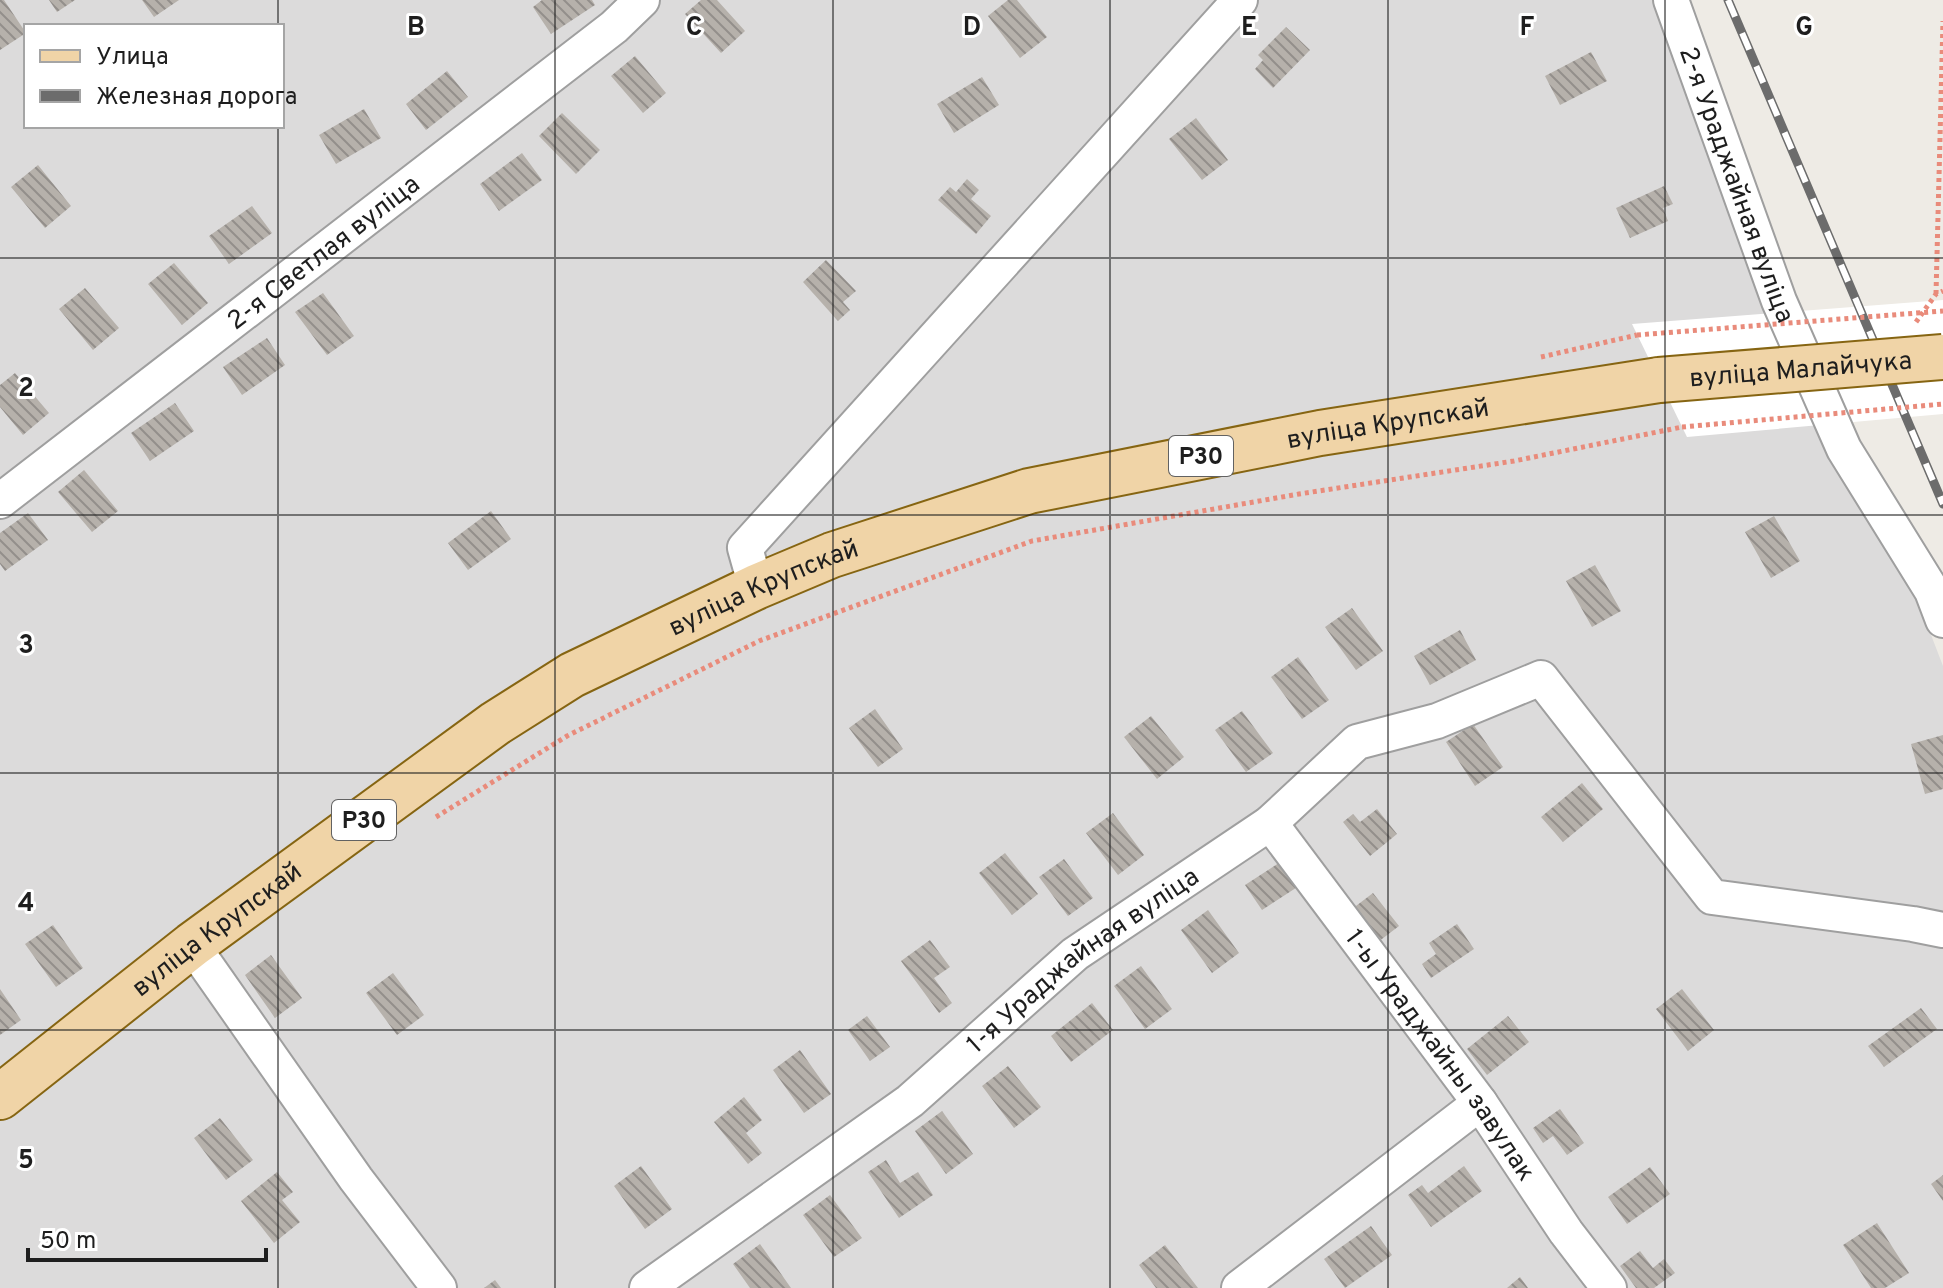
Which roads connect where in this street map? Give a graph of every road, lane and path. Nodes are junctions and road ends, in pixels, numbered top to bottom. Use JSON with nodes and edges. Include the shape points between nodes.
{"nodes":[{"id":1,"x":642,"y":0,"type":"edge"},
{"id":2,"x":1240,"y":0,"type":"edge"},
{"id":3,"x":1671,"y":0,"type":"edge"},
{"id":4,"x":1943,"y":21,"type":"edge"},
{"id":5,"x":1936,"y":294,"type":"dead end"},
{"id":6,"x":1943,"y":311,"type":"edge"},
{"id":7,"x":1637,"y":335,"type":"dead end"},
{"id":8,"x":1943,"y":357,"type":"edge"},
{"id":9,"x":1659,"y":380,"type":"joint"},
{"id":10,"x":1943,"y":404,"type":"edge"},
{"id":11,"x":0,"y":501,"type":"edge"},
{"id":12,"x":756,"y":587,"type":"junction"},
{"id":13,"x":1943,"y":620,"type":"edge"},
{"id":14,"x":432,"y":819,"type":"dead end"},
{"id":15,"x":1270,"y":823,"type":"junction"},
{"id":16,"x":1943,"y":930,"type":"edge"},
{"id":17,"x":192,"y":945,"type":"junction"},
{"id":18,"x":0,"y":1097,"type":"edge"},
{"id":19,"x":1480,"y":1103,"type":"junction"},
{"id":20,"x":439,"y":1288,"type":"edge"},
{"id":21,"x":647,"y":1288,"type":"edge"},
{"id":22,"x":1239,"y":1288,"type":"edge"},
{"id":23,"x":1609,"y":1288,"type":"edge"}],
"edges":[{"from":1,"to":11,"type":"street","name":"2-я Светлая вуліца","via":[[614,27]]},
{"from":2,"to":12,"type":"street","via":[[745,548]]},
{"from":3,"to":13,"type":"street","name":"2-я Ураджайная вуліца","via":[[1779,301],[1838,436],[1932,591]]},
{"from":4,"to":5,"type":"path"},
{"from":6,"to":7,"type":"path","bridge":true},
{"from":8,"to":9,"type":"main road","name":"вуліца Малайчука","number":"Р30","bridge":true},
{"from":9,"to":12,"type":"main road","name":"вуліца Крупскай","number":"Р30","via":[[1320,433],[1029,491],[832,555]]},
{"from":10,"to":14,"type":"path","bridge":true,"via":[[1682,427],[1514,461],[1032,541],[759,641],[567,736]]},
{"from":12,"to":17,"type":"main road","name":"вуліца Крупскай","number":"Р30","via":[[572,675],[496,723]]},
{"from":15,"to":16,"type":"street","name":"1-я Ураджайная вуліца","via":[[1357,742],[1437,721],[1541,678],[1712,897]]},
{"from":15,"to":19,"type":"street","name":"1-ы Ураджайны завулак"},
{"from":15,"to":21,"type":"street","name":"1-я Ураджайная вуліца","via":[[1075,954],[910,1101]]},
{"from":17,"to":18,"type":"main road","name":"вуліца Крупскай","number":"Р30"},
{"from":17,"to":20,"type":"street"},
{"from":19,"to":22,"type":"street"},
{"from":19,"to":23,"type":"street","name":"1-ы Ураджайны завулак"}]}
